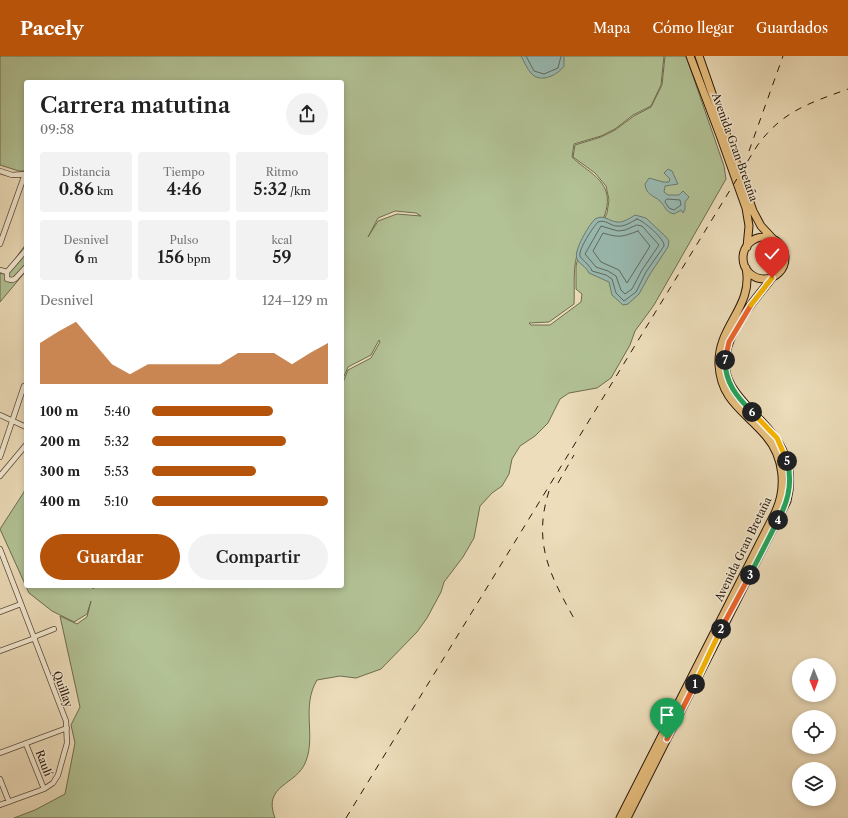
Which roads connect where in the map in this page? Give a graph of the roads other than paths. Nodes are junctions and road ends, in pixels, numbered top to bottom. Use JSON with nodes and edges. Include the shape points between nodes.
{"nodes":[{"id":1,"x":699,"y":56,"type":"edge"},
{"id":2,"x":690,"y":57,"type":"edge"},
{"id":3,"x":0,"y":170,"type":"edge"},
{"id":4,"x":24,"y":174,"type":"edge"},
{"id":5,"x":24,"y":177,"type":"edge"},
{"id":6,"x":774,"y":240,"type":"junction"},
{"id":7,"x":0,"y":244,"type":"edge"},
{"id":8,"x":747,"y":247,"type":"junction"},
{"id":9,"x":24,"y":252,"type":"edge"},
{"id":10,"x":746,"y":268,"type":"junction"},
{"id":11,"x":24,"y":269,"type":"edge"},
{"id":12,"x":0,"y":270,"type":"edge"},
{"id":13,"x":7,"y":272,"type":"junction"},
{"id":14,"x":772,"y":278,"type":"junction"},
{"id":15,"x":24,"y":386,"type":"dead end"},
{"id":16,"x":0,"y":416,"type":"edge"},
{"id":17,"x":13,"y":420,"type":"junction"},
{"id":18,"x":24,"y":426,"type":"edge"},
{"id":19,"x":24,"y":447,"type":"edge"},
{"id":20,"x":0,"y":458,"type":"edge"},
{"id":21,"x":0,"y":476,"type":"edge"},
{"id":22,"x":0,"y":549,"type":"edge"},
{"id":23,"x":6,"y":563,"type":"junction"},
{"id":24,"x":0,"y":565,"type":"edge"},
{"id":25,"x":22,"y":604,"type":"junction"},
{"id":26,"x":0,"y":612,"type":"edge"},
{"id":27,"x":54,"y":629,"type":"dead end"},
{"id":28,"x":34,"y":637,"type":"junction"},
{"id":29,"x":0,"y":651,"type":"edge"},
{"id":30,"x":67,"y":728,"type":"junction"},
{"id":31,"x":26,"y":744,"type":"junction"},
{"id":32,"x":0,"y":754,"type":"edge"},
{"id":33,"x":0,"y":779,"type":"edge"},
{"id":34,"x":44,"y":789,"type":"junction"},
{"id":35,"x":9,"y":802,"type":"junction"},
{"id":36,"x":0,"y":805,"type":"edge"},
{"id":37,"x":620,"y":818,"type":"edge"},
{"id":38,"x":627,"y":818,"type":"edge"}],
"edges":[{"from":1,"to":6,"type":"main road","name":"Avenida Gran Bretaña","via":[[753,211],[761,226]]},
{"from":2,"to":8,"type":"main road","name":"Avenida Gran Bretaña","via":[[746,208],[749,226]]},
{"from":3,"to":4,"type":"street"},
{"from":5,"to":7,"type":"street"},
{"from":6,"to":8,"type":"main road","via":[[760,238]]},
{"from":6,"to":14,"type":"main road","via":[[782,248],[785,259],[781,270]]},
{"from":8,"to":10,"type":"main road","via":[[744,256]]},
{"from":9,"to":13,"type":"street"},
{"from":10,"to":14,"type":"main road","via":[[757,278]]},
{"from":10,"to":37,"type":"main road","name":"Avenida Gran Bretaña","via":[[747,293],[722,339],[719,371],[732,401],[775,449],[782,474],[780,499]]},
{"from":11,"to":13,"type":"street","via":[[14,280],[7,279]]},
{"from":12,"to":13,"type":"street"},
{"from":14,"to":38,"type":"main road","name":"Avenida Gran Bretaña","via":[[756,297],[731,338],[726,351],[725,365],[735,393],[769,429],[783,449],[789,472],[787,501]]},
{"from":15,"to":17,"type":"street"},
{"from":16,"to":17,"type":"street"},
{"from":17,"to":18,"type":"street"},
{"from":17,"to":20,"type":"street"},
{"from":19,"to":21,"type":"street"},
{"from":22,"to":23,"type":"street","name":"Quillay"},
{"from":23,"to":24,"type":"street"},
{"from":23,"to":25,"type":"street","name":"Quillay"},
{"from":25,"to":26,"type":"street"},
{"from":25,"to":28,"type":"street","name":"Quillay"},
{"from":27,"to":28,"type":"street"},
{"from":28,"to":29,"type":"street"},
{"from":28,"to":30,"type":"street","name":"Quillay"},
{"from":30,"to":31,"type":"street"},
{"from":30,"to":34,"type":"street","name":"Quillay","via":[[58,775],[53,783]]},
{"from":31,"to":32,"type":"street"},
{"from":31,"to":34,"type":"street","name":"Raulí"},
{"from":33,"to":35,"type":"street"},
{"from":34,"to":35,"type":"street","name":"Quillay"},
{"from":35,"to":36,"type":"street","name":"Quillay"}]}
